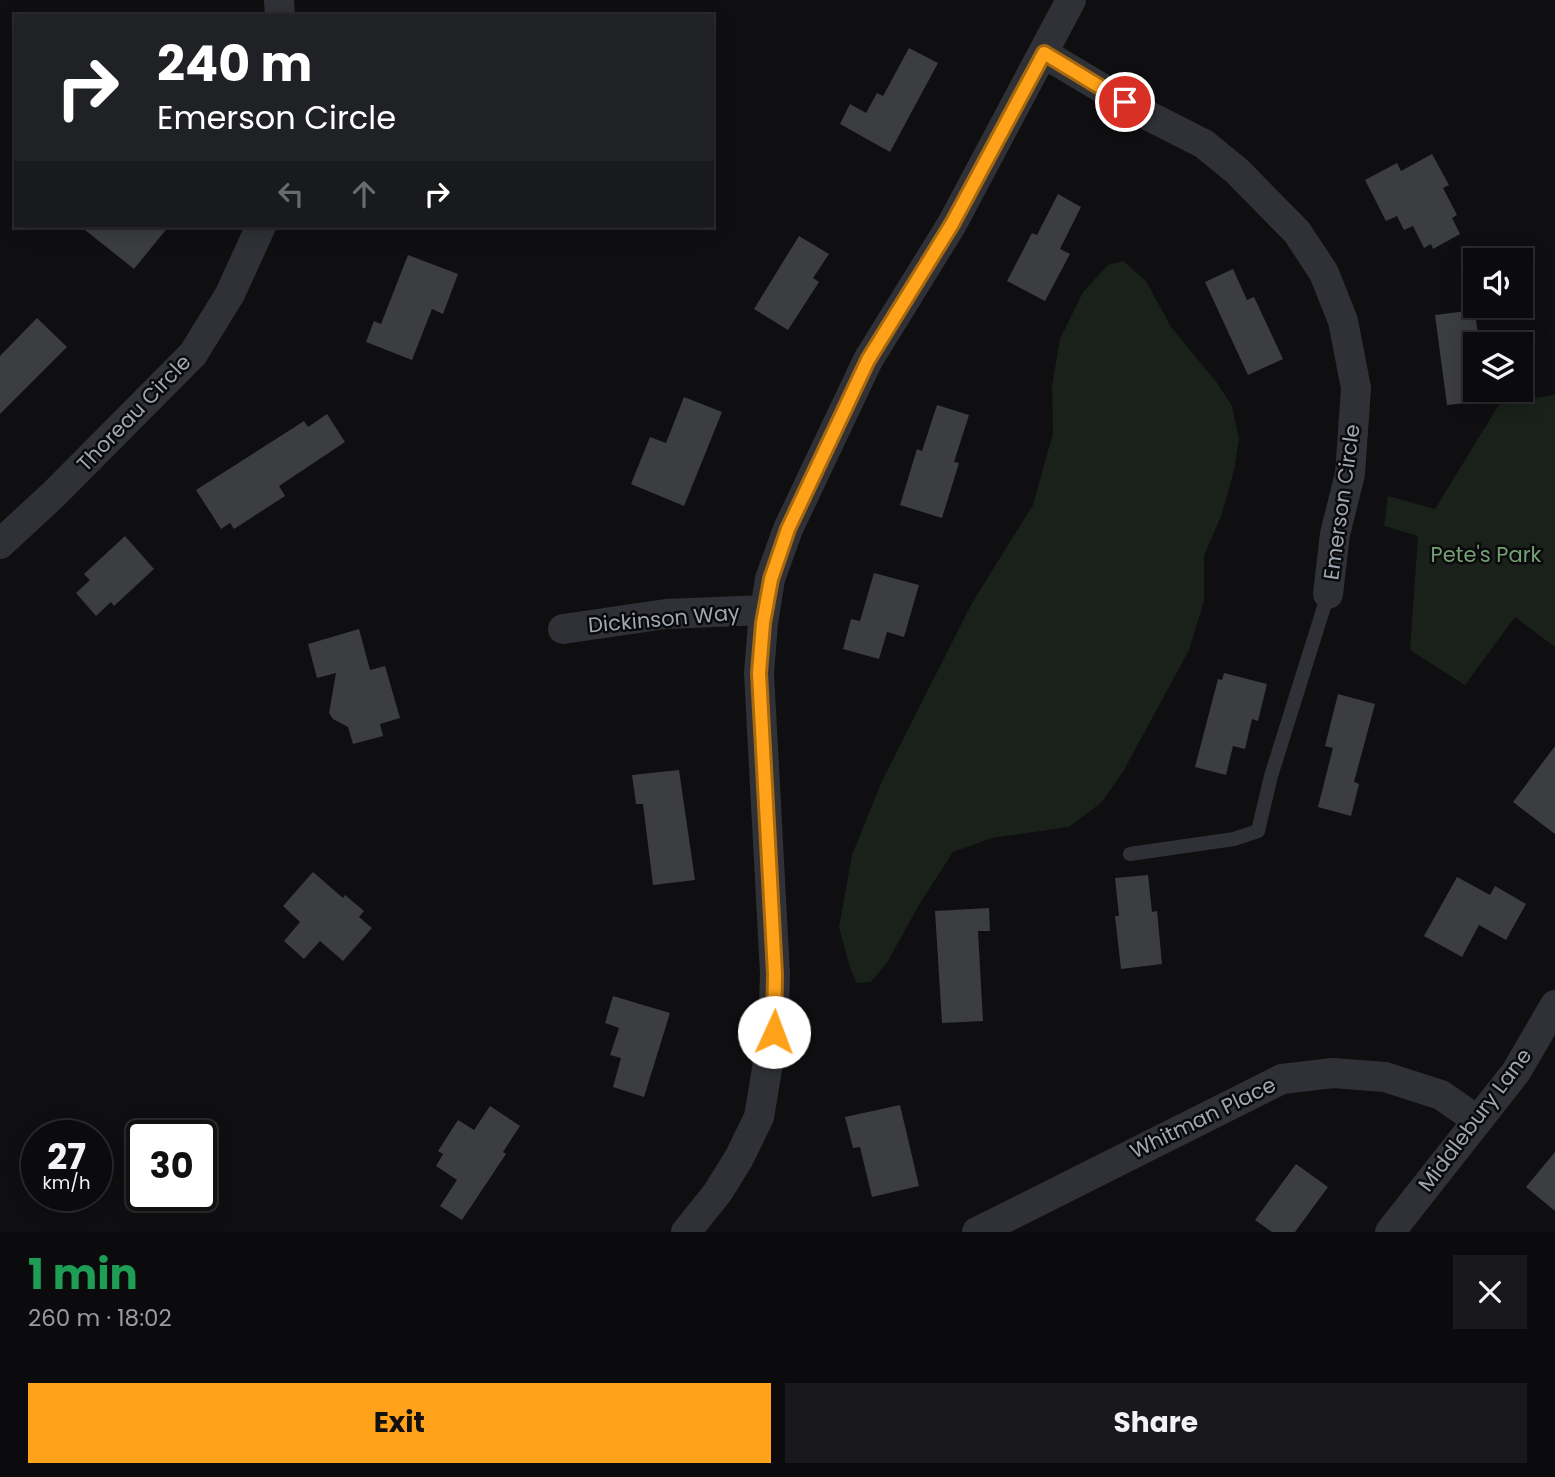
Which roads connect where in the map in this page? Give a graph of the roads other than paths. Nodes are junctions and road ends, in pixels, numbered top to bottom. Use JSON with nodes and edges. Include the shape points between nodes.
{"nodes":[{"id":1,"x":1071,"y":0,"type":"edge"},
{"id":2,"x":1044,"y":53,"type":"junction"},
{"id":3,"x":260,"y":228,"type":"edge"},
{"id":4,"x":0,"y":544,"type":"edge"},
{"id":5,"x":1328,"y":594,"type":"joint"},
{"id":6,"x":765,"y":610,"type":"junction"},
{"id":7,"x":563,"y":629,"type":"dead end"},
{"id":8,"x":1130,"y":854,"type":"dead end"},
{"id":9,"x":1555,"y":1005,"type":"edge"},
{"id":10,"x":1478,"y":1120,"type":"junction"},
{"id":11,"x":686,"y":1232,"type":"edge"},
{"id":12,"x":977,"y":1232,"type":"edge"},
{"id":13,"x":1390,"y":1232,"type":"edge"}],
"edges":[{"from":1,"to":2,"type":"street"},
{"from":2,"to":5,"type":"street","name":"Emerson Circle","via":[[1204,144],[1297,232],[1324,273],[1343,321],[1356,388],[1350,474],[1335,534]]},
{"from":2,"to":6,"type":"street","via":[[952,224],[846,402],[788,529]]},
{"from":3,"to":4,"type":"street","name":"Thoreau Circle","via":[[230,294],[193,354]]},
{"from":5,"to":8,"type":"lane","via":[[1258,831],[1234,839]]},
{"from":6,"to":7,"type":"street","name":"Dickinson Way","via":[[666,614]]},
{"from":6,"to":11,"type":"street","via":[[759,673],[774,1032],[759,1117],[718,1192]]},
{"from":9,"to":10,"type":"street","name":"Middlebury Lane","via":[[1517,1072]]},
{"from":10,"to":12,"type":"street","name":"Whitman Place","via":[[1441,1095],[1385,1077],[1333,1073],[1282,1079]]},
{"from":10,"to":13,"type":"street","name":"Middlebury Lane"}]}
